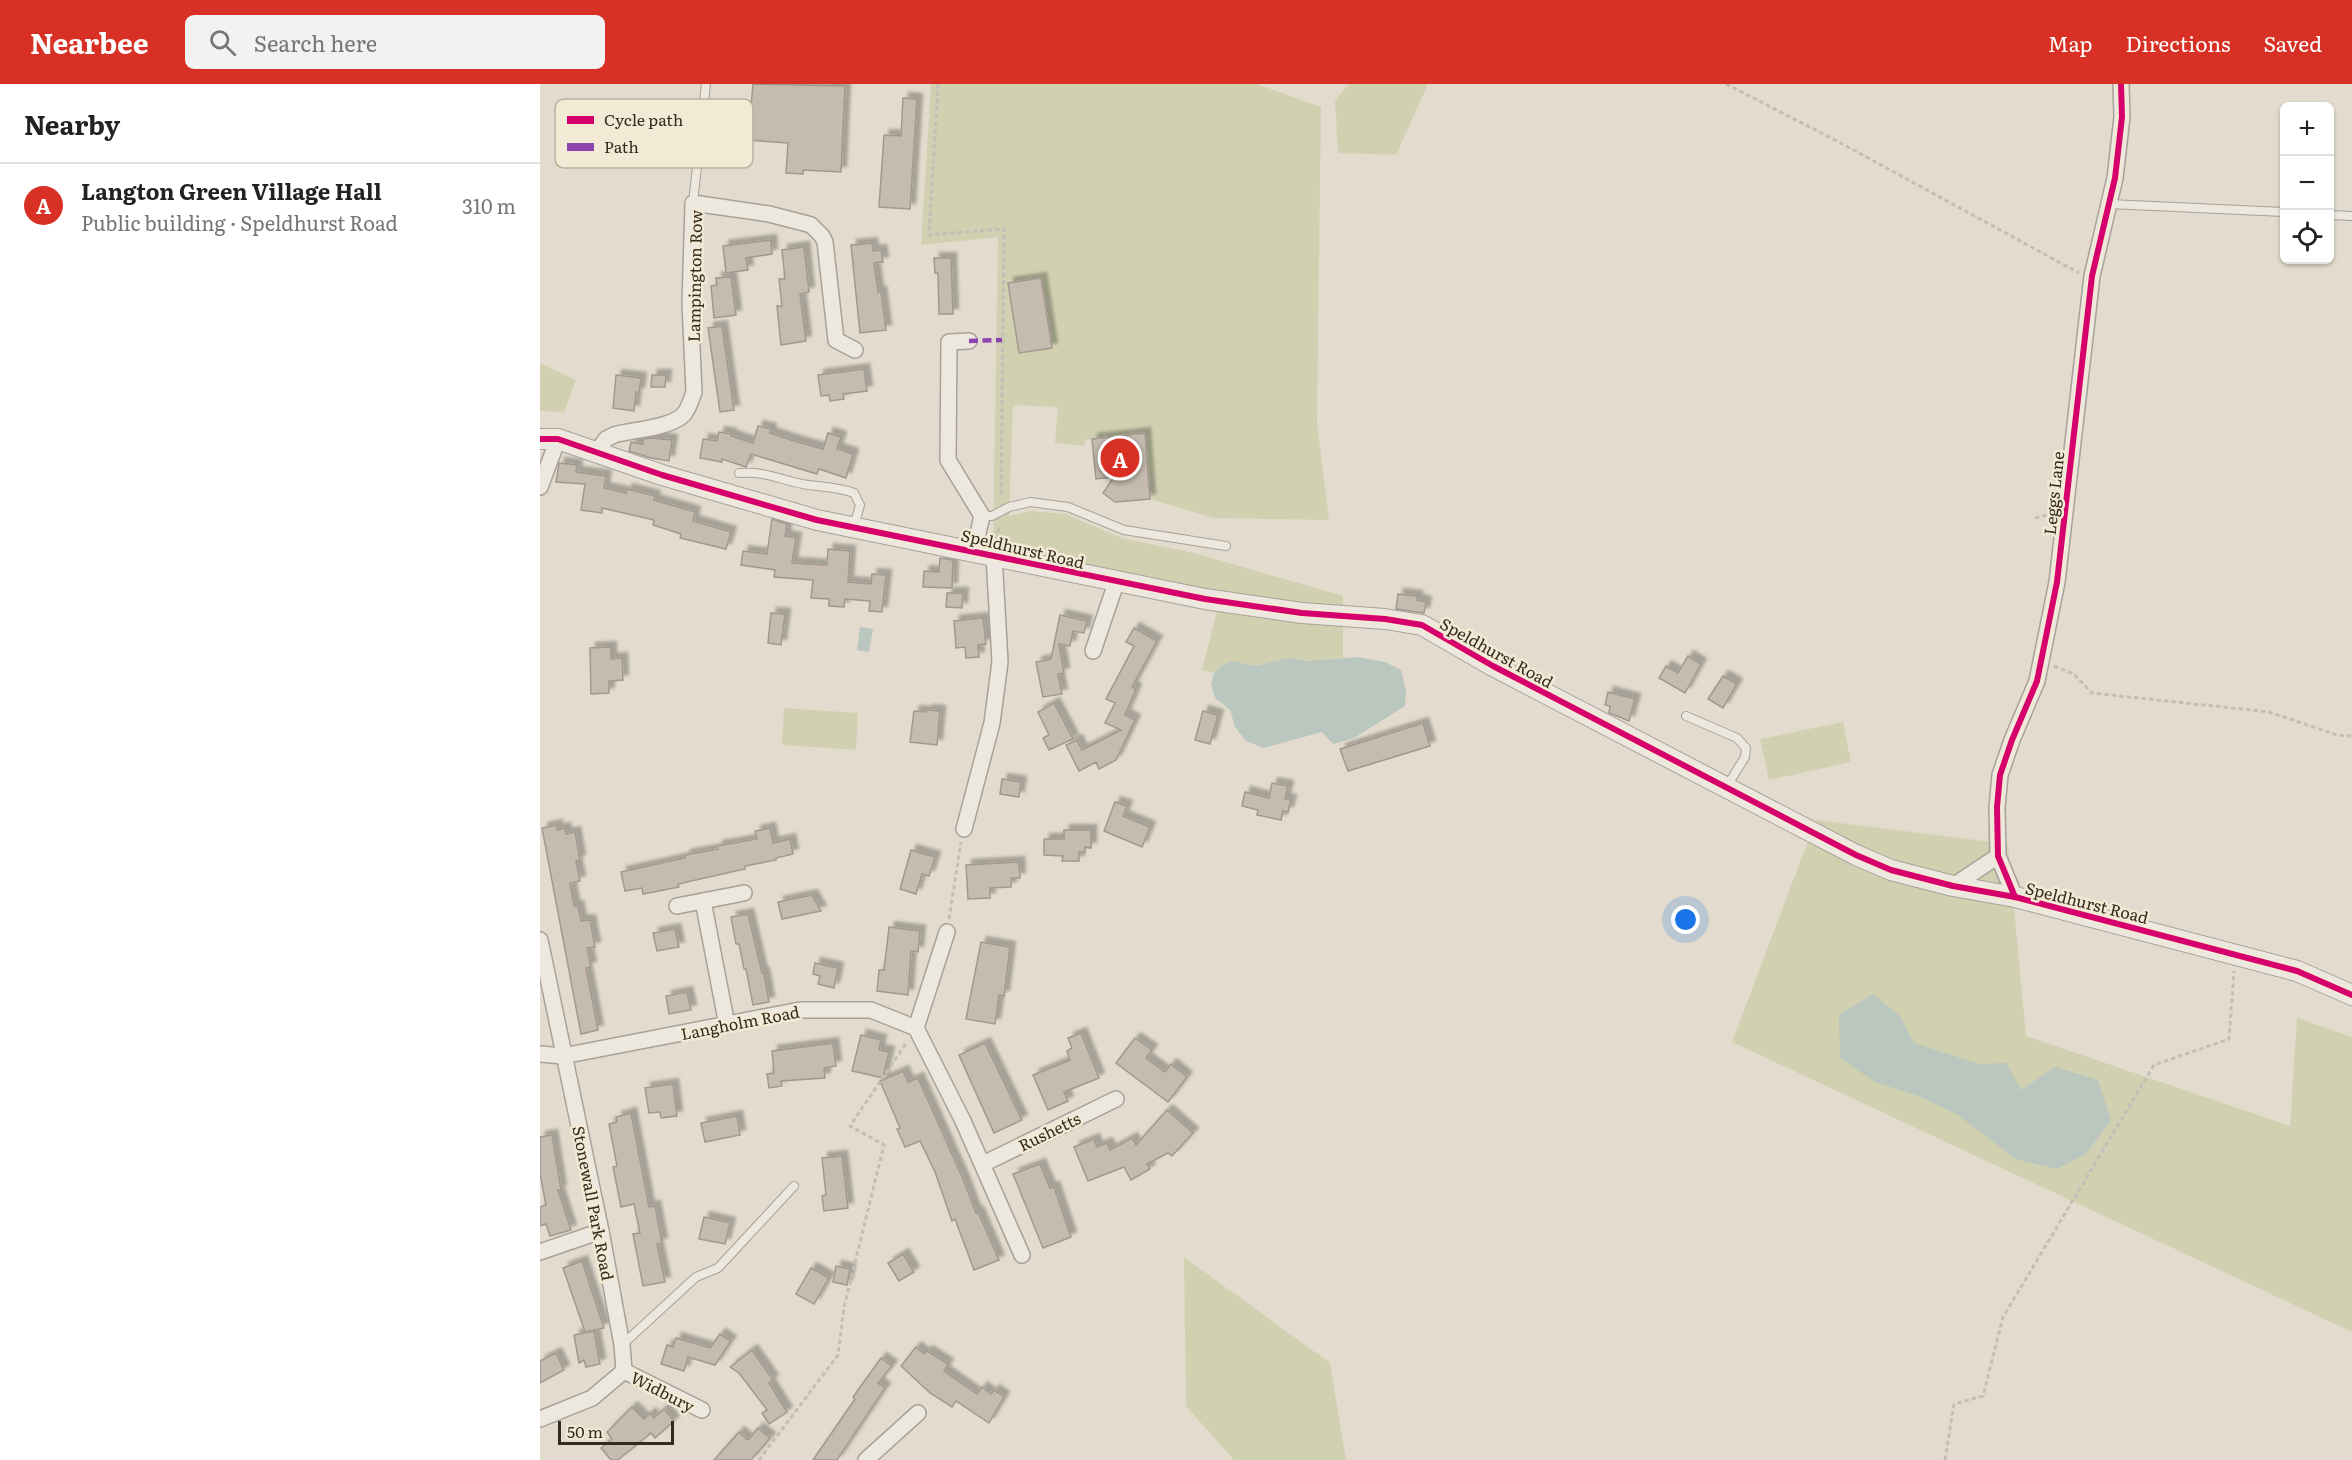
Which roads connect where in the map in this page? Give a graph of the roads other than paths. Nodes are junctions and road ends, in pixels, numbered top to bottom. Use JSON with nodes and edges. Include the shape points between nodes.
{"nodes":[{"id":1,"x":706,"y":84,"type":"edge"},
{"id":2,"x":2121,"y":84,"type":"edge"},
{"id":3,"x":705,"y":99,"type":"edge"},
{"id":4,"x":697,"y":168,"type":"edge"},
{"id":5,"x":693,"y":203,"type":"junction"},
{"id":6,"x":2109,"y":204,"type":"junction"},
{"id":7,"x":2280,"y":212,"type":"edge"},
{"id":8,"x":2334,"y":214,"type":"edge"},
{"id":9,"x":2352,"y":216,"type":"edge"},
{"id":10,"x":969,"y":341,"type":"dead end"},
{"id":11,"x":855,"y":350,"type":"dead end"},
{"id":12,"x":549,"y":439,"type":"edge"},
{"id":13,"x":597,"y":452,"type":"junction"},
{"id":14,"x":740,"y":473,"type":"dead end"},
{"id":15,"x":540,"y":488,"type":"edge"},
{"id":16,"x":982,"y":516,"type":"junction"},
{"id":17,"x":854,"y":526,"type":"junction"},
{"id":18,"x":1226,"y":546,"type":"dead end"},
{"id":19,"x":974,"y":550,"type":"junction"},
{"id":20,"x":994,"y":555,"type":"junction"},
{"id":21,"x":1116,"y":583,"type":"junction"},
{"id":22,"x":1093,"y":651,"type":"dead end"},
{"id":23,"x":1686,"y":716,"type":"dead end"},
{"id":24,"x":1727,"y":786,"type":"junction"},
{"id":25,"x":964,"y":829,"type":"road end"},
{"id":26,"x":1998,"y":856,"type":"junction"},
{"id":27,"x":1953,"y":886,"type":"junction"},
{"id":28,"x":744,"y":893,"type":"dead end"},
{"id":29,"x":2015,"y":897,"type":"junction"},
{"id":30,"x":703,"y":901,"type":"junction"},
{"id":31,"x":677,"y":906,"type":"dead end"},
{"id":32,"x":946,"y":932,"type":"road end"},
{"id":33,"x":540,"y":939,"type":"edge"},
{"id":34,"x":2352,"y":995,"type":"edge"},
{"id":35,"x":727,"y":1025,"type":"junction"},
{"id":36,"x":916,"y":1028,"type":"junction"},
{"id":37,"x":540,"y":1054,"type":"edge"},
{"id":38,"x":564,"y":1056,"type":"junction"},
{"id":39,"x":1116,"y":1099,"type":"dead end"},
{"id":40,"x":983,"y":1164,"type":"junction"},
{"id":41,"x":794,"y":1186,"type":"dead end"},
{"id":42,"x":601,"y":1231,"type":"junction"},
{"id":43,"x":540,"y":1252,"type":"edge"},
{"id":44,"x":1022,"y":1255,"type":"dead end"},
{"id":45,"x":622,"y":1345,"type":"junction"},
{"id":46,"x":624,"y":1371,"type":"junction"},
{"id":47,"x":702,"y":1410,"type":"dead end"},
{"id":48,"x":918,"y":1413,"type":"dead end"},
{"id":49,"x":540,"y":1419,"type":"edge"},
{"id":50,"x":866,"y":1460,"type":"edge"}],
"edges":[{"from":1,"to":3,"type":"lane"},
{"from":2,"to":6,"type":"street","name":"Leggs Lane","via":[[2121,128]]},
{"from":4,"to":5,"type":"lane"},
{"from":5,"to":11,"type":"street","name":"Lampington Row","via":[[769,214],[818,231],[825,242],[836,340]]},
{"from":5,"to":13,"type":"street","name":"Lampington Row","via":[[690,304],[694,392],[690,405],[671,422],[606,439]]},
{"from":6,"to":7,"type":"lane"},
{"from":6,"to":26,"type":"street","name":"Leggs Lane","via":[[2092,276],[2057,582],[2037,681],[2001,775]]},
{"from":8,"to":9,"type":"lane"},
{"from":10,"to":16,"type":"street","via":[[949,342],[948,460]]},
{"from":12,"to":13,"type":"street","name":"Speldhurst Road"},
{"from":12,"to":15,"type":"street"},
{"from":13,"to":17,"type":"street","name":"Speldhurst Road","via":[[770,508]]},
{"from":14,"to":17,"type":"lane","via":[[758,472],[854,493],[860,505]]},
{"from":16,"to":18,"type":"lane","via":[[1030,502],[1068,507],[1124,530]]},
{"from":16,"to":19,"type":"street"},
{"from":17,"to":19,"type":"street","name":"Speldhurst Road"},
{"from":19,"to":20,"type":"street","name":"Speldhurst Road"},
{"from":20,"to":21,"type":"street","name":"Speldhurst Road"},
{"from":20,"to":25,"type":"street","via":[[1000,662],[992,723]]},
{"from":21,"to":22,"type":"street"},
{"from":21,"to":24,"type":"street","name":"Speldhurst Road","via":[[1302,613],[1422,626],[1503,672]]},
{"from":23,"to":24,"type":"lane","via":[[1737,738],[1746,748]]},
{"from":24,"to":27,"type":"street","name":"Speldhurst Road","via":[[1856,855],[1890,870]]},
{"from":26,"to":27,"type":"street"},
{"from":26,"to":29,"type":"street","name":"Leggs Lane"},
{"from":27,"to":29,"type":"street","name":"Speldhurst Road"},
{"from":28,"to":30,"type":"street"},
{"from":29,"to":34,"type":"street","name":"Speldhurst Road","via":[[2297,971]]},
{"from":30,"to":31,"type":"street"},
{"from":30,"to":35,"type":"street"},
{"from":32,"to":36,"type":"street"},
{"from":33,"to":38,"type":"street","name":"Stonewall Park Road"},
{"from":35,"to":36,"type":"street","name":"Langholm Road","via":[[800,1010],[871,1010]]},
{"from":35,"to":38,"type":"street","name":"Langholm Road"},
{"from":36,"to":40,"type":"street"},
{"from":37,"to":38,"type":"street","name":"Langholm Road"},
{"from":38,"to":42,"type":"street","name":"Stonewall Park Road"},
{"from":39,"to":40,"type":"street","name":"Rushetts"},
{"from":40,"to":44,"type":"street"},
{"from":41,"to":45,"type":"lane","via":[[718,1268],[696,1277]]},
{"from":42,"to":43,"type":"street"},
{"from":42,"to":45,"type":"street","name":"Stonewall Park Road"},
{"from":45,"to":46,"type":"street","name":"Stonewall Park Road"},
{"from":46,"to":47,"type":"street","name":"Widbury"},
{"from":46,"to":49,"type":"street","via":[[591,1398]]},
{"from":48,"to":50,"type":"street"}]}
